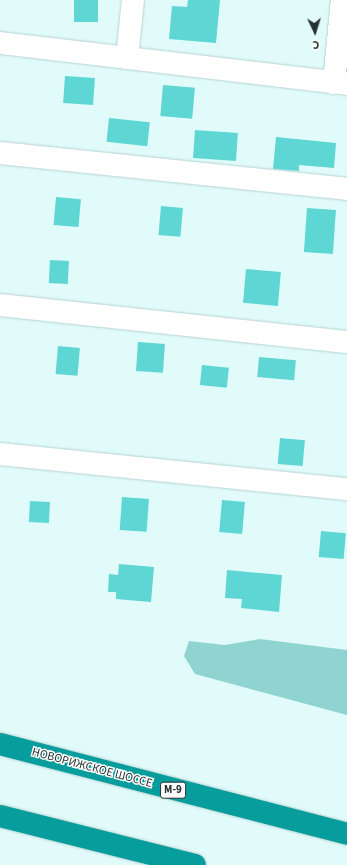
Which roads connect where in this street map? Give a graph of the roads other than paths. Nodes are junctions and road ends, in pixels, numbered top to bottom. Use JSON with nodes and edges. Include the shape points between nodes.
{"nodes":[{"id":1,"x":132,"y":0,"type":"edge"},
{"id":2,"x":342,"y":0,"type":"edge"},
{"id":3,"x":0,"y":43,"type":"edge"},
{"id":4,"x":127,"y":58,"type":"junction"},
{"id":5,"x":341,"y":84,"type":"edge"},
{"id":6,"x":0,"y":153,"type":"edge"},
{"id":7,"x":347,"y":189,"type":"edge"},
{"id":8,"x":0,"y":305,"type":"edge"},
{"id":9,"x":347,"y":342,"type":"edge"},
{"id":10,"x":0,"y":454,"type":"edge"},
{"id":11,"x":347,"y":489,"type":"edge"},
{"id":12,"x":0,"y":744,"type":"edge"},
{"id":13,"x":0,"y":816,"type":"edge"},
{"id":14,"x":347,"y":834,"type":"edge"},
{"id":15,"x":134,"y":850,"type":"junction"},
{"id":16,"x":156,"y":865,"type":"edge"},
{"id":17,"x":195,"y":865,"type":"edge"}],
"edges":[{"from":1,"to":4,"type":"street"},
{"from":2,"to":5,"type":"street"},
{"from":3,"to":4,"type":"street"},
{"from":4,"to":5,"type":"street"},
{"from":6,"to":7,"type":"street"},
{"from":8,"to":9,"type":"street"},
{"from":10,"to":11,"type":"street"},
{"from":12,"to":14,"type":"highway","name":"НОВОРИЖСКОЕ ШОССЕ","number":"М-9"},
{"from":13,"to":15,"type":"highway"},
{"from":15,"to":16,"type":"street"},
{"from":15,"to":17,"type":"highway"}]}
